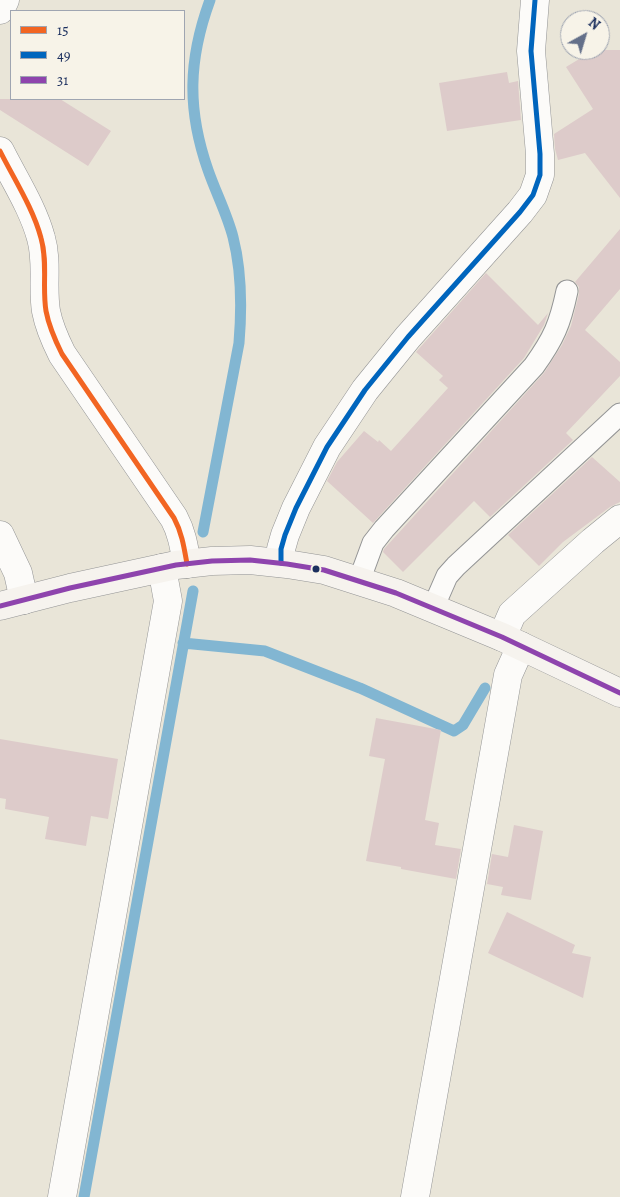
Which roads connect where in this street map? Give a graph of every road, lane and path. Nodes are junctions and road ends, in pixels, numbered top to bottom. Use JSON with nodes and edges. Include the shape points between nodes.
{"nodes":[{"id":1,"x":5,"y":0,"type":"edge"},
{"id":2,"x":535,"y":0,"type":"edge"},
{"id":3,"x":0,"y":10,"type":"edge"},
{"id":4,"x":0,"y":151,"type":"edge"},
{"id":5,"x":567,"y":290,"type":"dead end"},
{"id":6,"x":620,"y":414,"type":"edge"},
{"id":7,"x":620,"y":519,"type":"edge"},
{"id":8,"x":0,"y":536,"type":"edge"},
{"id":9,"x":280,"y":563,"type":"junction"},
{"id":10,"x":174,"y":566,"type":"junction"},
{"id":11,"x":359,"y":581,"type":"junction"},
{"id":12,"x":12,"y":603,"type":"edge"},
{"id":13,"x":433,"y":608,"type":"junction"},
{"id":14,"x":512,"y":642,"type":"junction"},
{"id":15,"x":620,"y":693,"type":"edge"},
{"id":16,"x":62,"y":1197,"type":"edge"},
{"id":17,"x":414,"y":1197,"type":"edge"}],
"edges":[{"from":1,"to":3,"type":"street"},
{"from":2,"to":9,"type":"street","via":[[531,51],[540,175],[533,195],[408,336],[365,390],[327,447],[296,508],[285,535]]},
{"from":4,"to":10,"type":"street","via":[[42,239],[46,310],[51,333],[174,518],[184,544]]},
{"from":5,"to":11,"type":"lane","via":[[561,318],[550,344],[534,366],[384,529],[373,543]]},
{"from":6,"to":13,"type":"lane","via":[[456,566]]},
{"from":7,"to":14,"type":"street","via":[[512,614]]},
{"from":8,"to":12,"type":"street","via":[[18,573]]},
{"from":9,"to":10,"type":"street","via":[[212,561]]},
{"from":9,"to":11,"type":"street","via":[[324,570]]},
{"from":10,"to":12,"type":"street"},
{"from":10,"to":16,"type":"street"},
{"from":11,"to":13,"type":"street"},
{"from":13,"to":14,"type":"street"},
{"from":14,"to":15,"type":"street"},
{"from":14,"to":17,"type":"street"}]}
